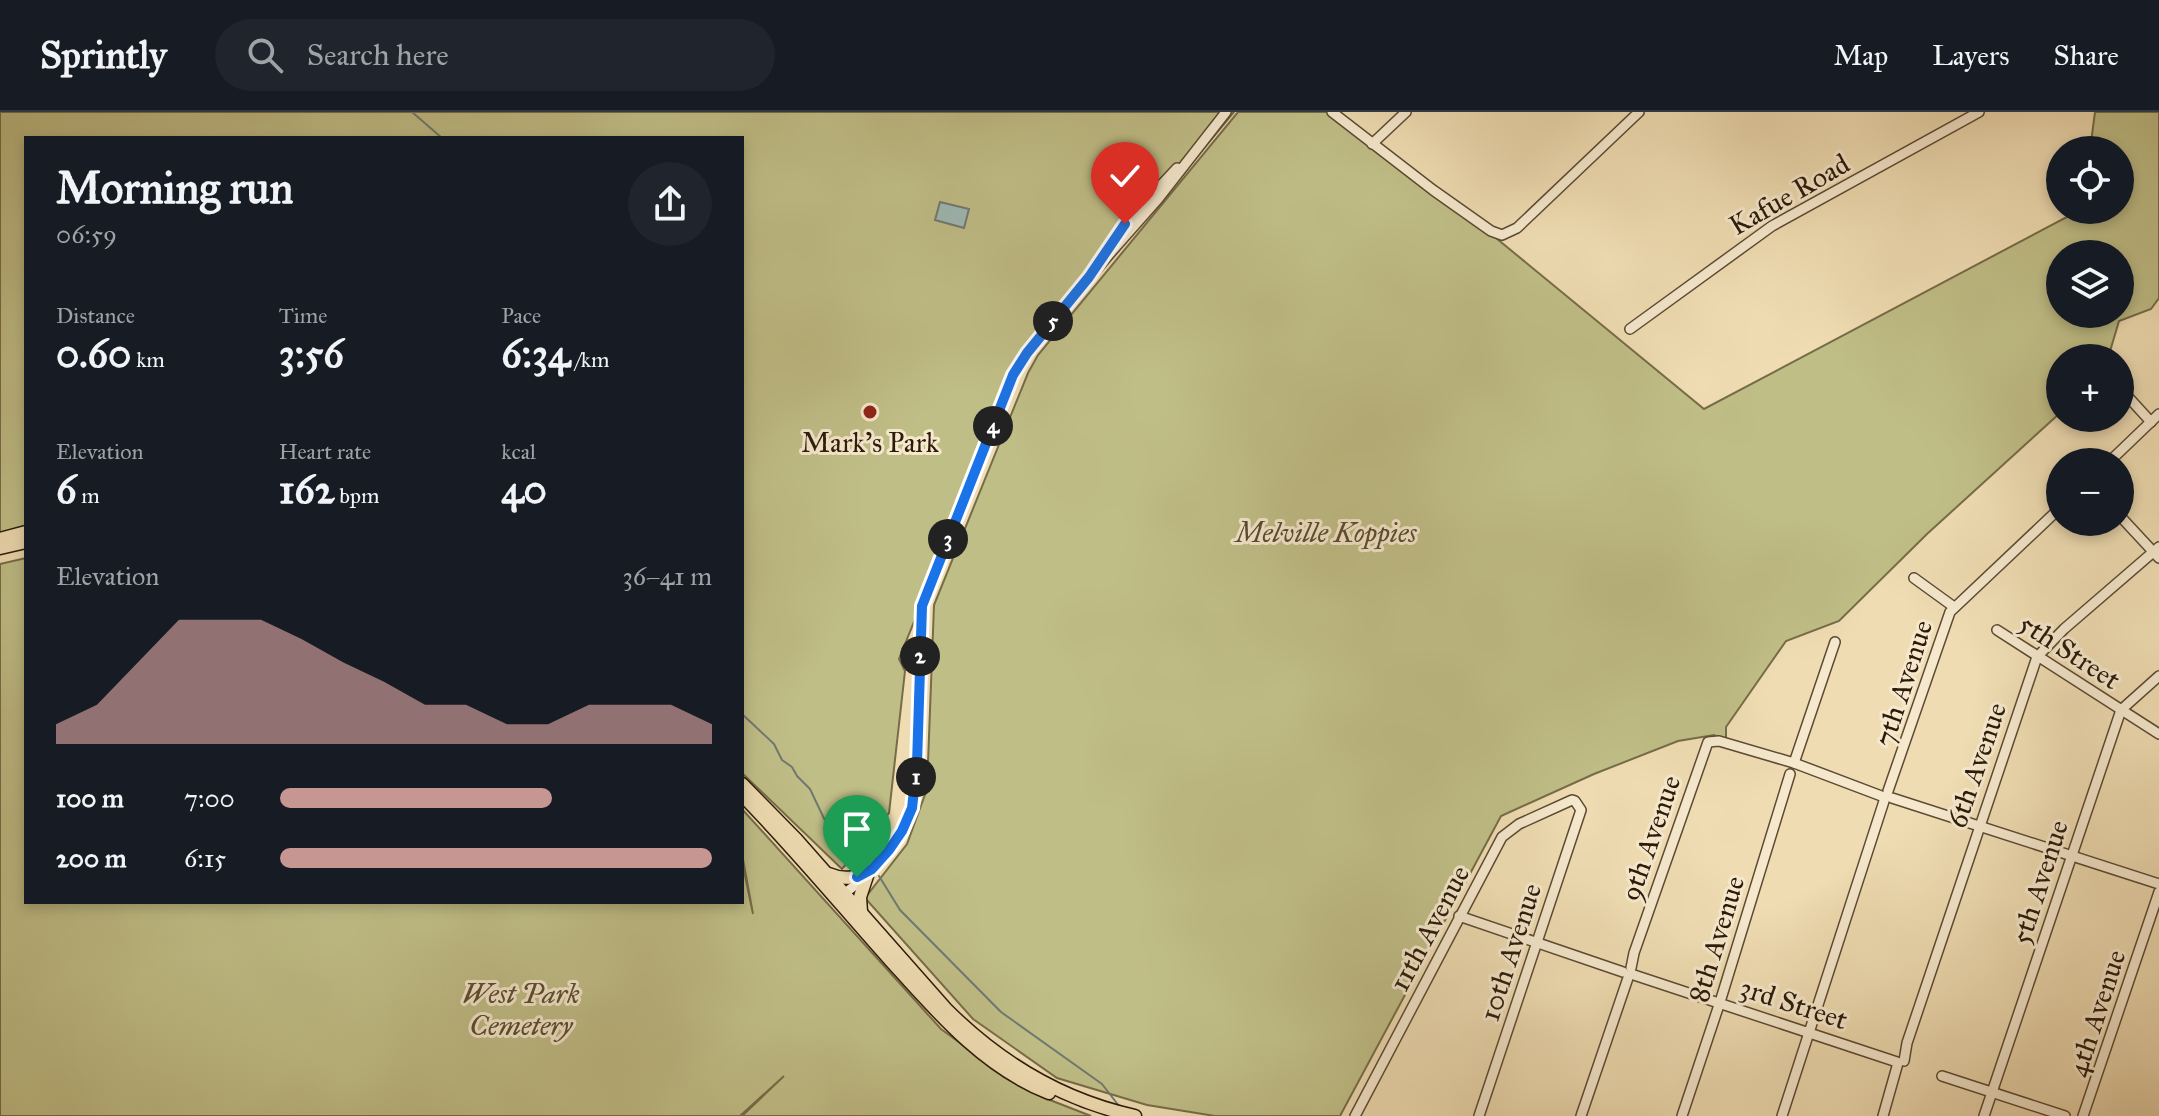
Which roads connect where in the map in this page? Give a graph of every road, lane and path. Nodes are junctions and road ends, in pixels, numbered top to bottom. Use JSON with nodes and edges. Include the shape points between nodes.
{"nodes":[{"id":1,"x":1226,"y":112,"type":"edge"},
{"id":2,"x":1332,"y":112,"type":"edge"},
{"id":3,"x":1406,"y":112,"type":"edge"},
{"id":4,"x":1639,"y":112,"type":"edge"},
{"id":5,"x":1979,"y":112,"type":"edge"},
{"id":6,"x":1372,"y":144,"type":"junction"},
{"id":7,"x":1630,"y":329,"type":"dead end"},
{"id":8,"x":2134,"y":400,"type":"edge"},
{"id":9,"x":2155,"y":418,"type":"edge"},
{"id":10,"x":2124,"y":448,"type":"edge"},
{"id":11,"x":2046,"y":521,"type":"edge"},
{"id":12,"x":2134,"y":530,"type":"edge"},
{"id":13,"x":24,"y":533,"type":"edge"},
{"id":14,"x":0,"y":539,"type":"edge"},
{"id":15,"x":24,"y":542,"type":"edge"},
{"id":16,"x":0,"y":548,"type":"edge"},
{"id":17,"x":2157,"y":552,"type":"edge"},
{"id":18,"x":1914,"y":578,"type":"dead end"},
{"id":19,"x":1954,"y":607,"type":"junction"},
{"id":20,"x":1997,"y":630,"type":"dead end"},
{"id":21,"x":1835,"y":642,"type":"dead end"},
{"id":22,"x":2037,"y":657,"type":"junction"},
{"id":23,"x":2159,"y":676,"type":"edge"},
{"id":24,"x":2121,"y":710,"type":"junction"},
{"id":25,"x":2159,"y":734,"type":"edge"},
{"id":26,"x":1792,"y":768,"type":"junction"},
{"id":27,"x":744,"y":786,"type":"edge"},
{"id":28,"x":1889,"y":795,"type":"junction"},
{"id":29,"x":744,"y":797,"type":"edge"},
{"id":30,"x":1578,"y":803,"type":"joint"},
{"id":31,"x":1979,"y":825,"type":"junction"},
{"id":32,"x":2072,"y":855,"type":"junction"},
{"id":33,"x":870,"y":871,"type":"junction"},
{"id":34,"x":826,"y":873,"type":"junction"},
{"id":35,"x":2159,"y":884,"type":"edge"},
{"id":36,"x":2159,"y":892,"type":"edge"},
{"id":37,"x":841,"y":896,"type":"junction"},
{"id":38,"x":861,"y":912,"type":"junction"},
{"id":39,"x":1459,"y":916,"type":"junction"},
{"id":40,"x":1537,"y":941,"type":"junction"},
{"id":41,"x":1628,"y":971,"type":"junction"},
{"id":42,"x":1720,"y":1002,"type":"junction"},
{"id":43,"x":1810,"y":1032,"type":"junction"},
{"id":44,"x":1900,"y":1061,"type":"junction"},
{"id":45,"x":1942,"y":1076,"type":"dead end"},
{"id":46,"x":1992,"y":1091,"type":"junction"},
{"id":47,"x":1112,"y":1116,"type":"edge"},
{"id":48,"x":1135,"y":1116,"type":"edge"},
{"id":49,"x":1355,"y":1116,"type":"edge"},
{"id":50,"x":1479,"y":1116,"type":"edge"},
{"id":51,"x":1581,"y":1116,"type":"edge"},
{"id":52,"x":1682,"y":1116,"type":"edge"},
{"id":53,"x":1782,"y":1116,"type":"edge"},
{"id":54,"x":1883,"y":1116,"type":"edge"},
{"id":55,"x":1984,"y":1116,"type":"edge"},
{"id":56,"x":2066,"y":1116,"type":"edge"},
{"id":57,"x":2085,"y":1116,"type":"edge"}],
"edges":[{"from":1,"to":33,"type":"street","via":[[1134,214],[1015,371],[924,600],[914,794],[898,838]]},
{"from":2,"to":6,"type":"street"},
{"from":3,"to":6,"type":"street"},
{"from":4,"to":6,"type":"street","via":[[1517,228],[1502,235]]},
{"from":5,"to":7,"type":"street","name":"Kafue Road","via":[[1772,226]]},
{"from":8,"to":9,"type":"street"},
{"from":9,"to":10,"type":"street"},
{"from":11,"to":19,"type":"street","name":"7th Avenue"},
{"from":12,"to":17,"type":"street"},
{"from":13,"to":14,"type":"main road"},
{"from":15,"to":16,"type":"main road"},
{"from":17,"to":22,"type":"street","name":"6th Avenue"},
{"from":18,"to":19,"type":"street"},
{"from":19,"to":28,"type":"street","name":"7th Avenue"},
{"from":20,"to":22,"type":"street","name":"5th Street"},
{"from":21,"to":26,"type":"street","name":"8th Avenue"},
{"from":22,"to":24,"type":"street","name":"5th Street"},
{"from":22,"to":31,"type":"street","name":"6th Avenue"},
{"from":23,"to":24,"type":"street","name":"5th Avenue"},
{"from":24,"to":25,"type":"street","name":"5th Street"},
{"from":24,"to":32,"type":"street","name":"5th Avenue"},
{"from":26,"to":28,"type":"street"},
{"from":26,"to":41,"type":"street","name":"9th Avenue","via":[[1719,741],[1704,749]]},
{"from":26,"to":42,"type":"street","name":"8th Avenue"},
{"from":27,"to":34,"type":"main road"},
{"from":28,"to":31,"type":"street"},
{"from":28,"to":43,"type":"street","name":"7th Avenue"},
{"from":29,"to":37,"type":"main road"},
{"from":30,"to":39,"type":"street","name":"11th Avenue","via":[[1572,800],[1509,830]]},
{"from":30,"to":40,"type":"street","name":"10th Avenue","via":[[1581,810]]},
{"from":31,"to":32,"type":"street"},
{"from":31,"to":44,"type":"street","name":"6th Avenue"},
{"from":32,"to":35,"type":"street"},
{"from":32,"to":46,"type":"street","name":"5th Avenue"},
{"from":33,"to":34,"type":"main road","via":[[846,878]]},
{"from":33,"to":37,"type":"street"},
{"from":33,"to":38,"type":"main road","via":[[860,897]]},
{"from":34,"to":37,"type":"main road"},
{"from":36,"to":57,"type":"street","name":"4th Avenue"},
{"from":37,"to":38,"type":"main road"},
{"from":37,"to":47,"type":"main road","via":[[930,1004],[994,1062],[1028,1084]]},
{"from":38,"to":48,"type":"main road","via":[[946,1009],[993,1050],[1046,1084]]},
{"from":39,"to":40,"type":"street","name":"3rd Street"},
{"from":39,"to":49,"type":"street","name":"11th Avenue"},
{"from":40,"to":41,"type":"street","name":"3rd Street"},
{"from":40,"to":50,"type":"street","name":"10th Avenue"},
{"from":41,"to":42,"type":"street","name":"3rd Street"},
{"from":41,"to":51,"type":"street","name":"9th Avenue"},
{"from":42,"to":43,"type":"street","name":"3rd Street"},
{"from":42,"to":52,"type":"street","name":"8th Avenue"},
{"from":43,"to":44,"type":"street","name":"3rd Street"},
{"from":43,"to":53,"type":"street","name":"7th Avenue"},
{"from":44,"to":54,"type":"street","name":"6th Avenue"},
{"from":45,"to":46,"type":"street"},
{"from":46,"to":55,"type":"street","name":"5th Avenue"},
{"from":46,"to":56,"type":"street"}]}
